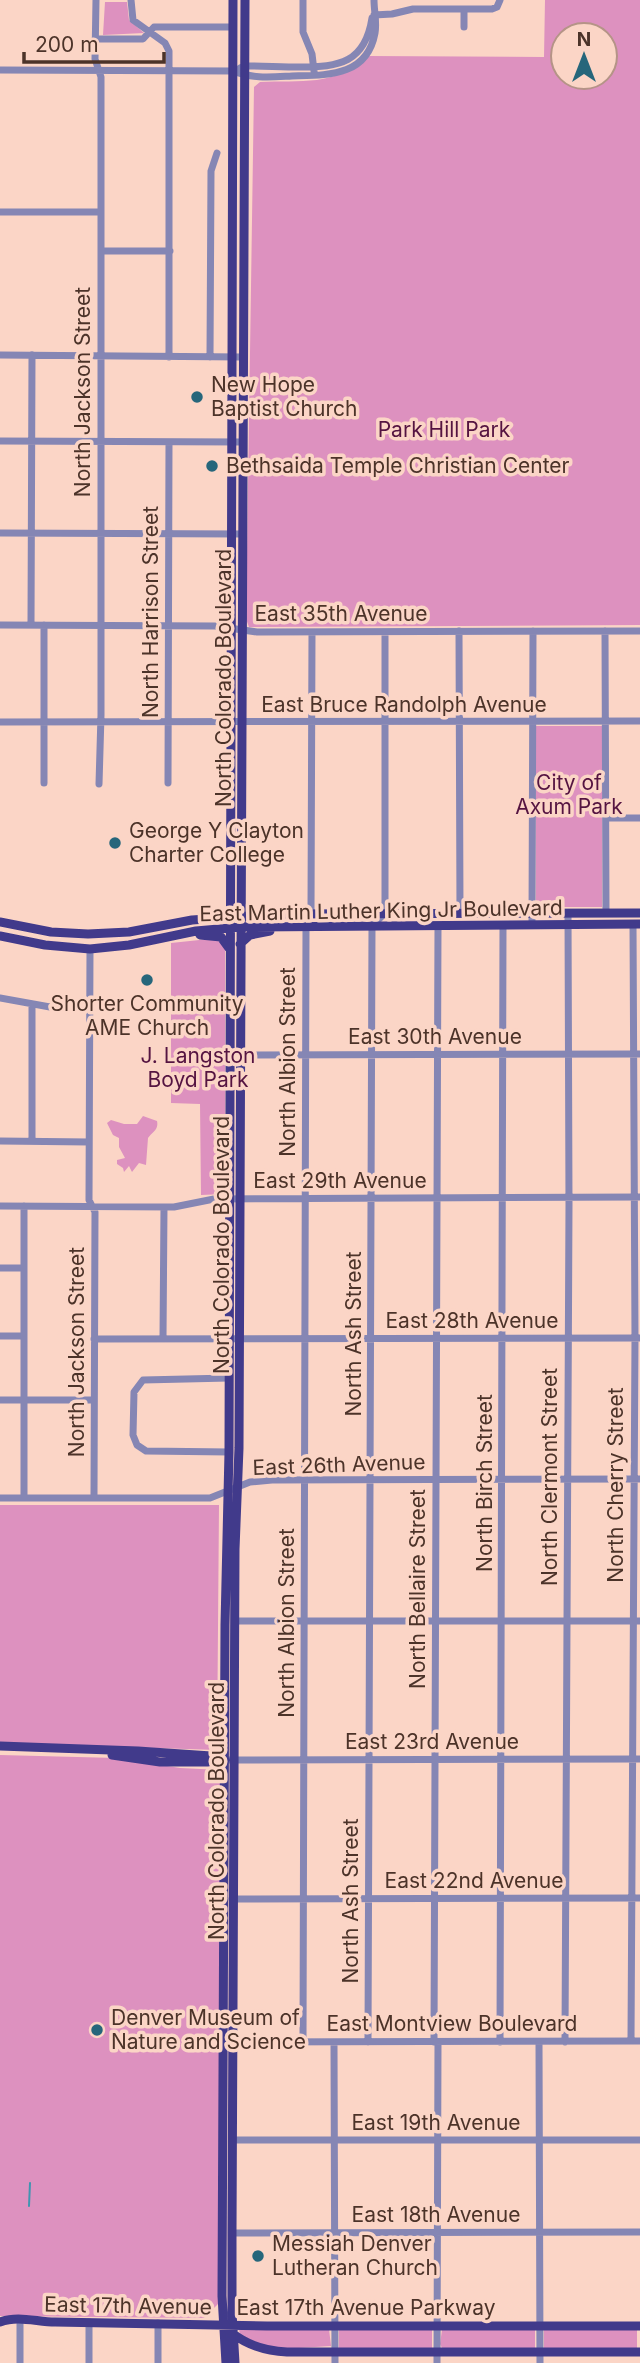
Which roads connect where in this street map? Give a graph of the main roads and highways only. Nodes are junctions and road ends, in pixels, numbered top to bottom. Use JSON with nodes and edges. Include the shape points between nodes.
{"nodes":[{"id":1,"x":233,"y":0,"type":"edge"},
{"id":2,"x":245,"y":0,"type":"edge"},
{"id":3,"x":238,"y":357,"type":"junction"},
{"id":4,"x":237,"y":442,"type":"junction"},
{"id":5,"x":236,"y":723,"type":"junction"},
{"id":6,"x":640,"y":913,"type":"edge"},
{"id":7,"x":0,"y":922,"type":"edge"},
{"id":8,"x":235,"y":922,"type":"junction"},
{"id":9,"x":302,"y":926,"type":"junction"},
{"id":10,"x":636,"y":926,"type":"edge"},
{"id":11,"x":0,"y":936,"type":"edge"},
{"id":12,"x":167,"y":936,"type":"junction"},
{"id":13,"x":240,"y":944,"type":"junction"},
{"id":14,"x":230,"y":954,"type":"junction"},
{"id":15,"x":235,"y":1055,"type":"junction"},
{"id":16,"x":234,"y":1339,"type":"junction"},
{"id":17,"x":0,"y":1746,"type":"edge"},
{"id":18,"x":51,"y":1748,"type":"junction"},
{"id":19,"x":0,"y":1752,"type":"edge"},
{"id":20,"x":15,"y":1752,"type":"junction"},
{"id":21,"x":230,"y":1760,"type":"junction"},
{"id":22,"x":229,"y":1899,"type":"junction"},
{"id":23,"x":0,"y":2322,"type":"edge"},
{"id":24,"x":33,"y":2322,"type":"junction"},
{"id":25,"x":640,"y":2326,"type":"edge"},
{"id":26,"x":230,"y":2328,"type":"junction"},
{"id":27,"x":640,"y":2352,"type":"edge"},
{"id":28,"x":335,"y":2358,"type":"edge"},
{"id":29,"x":226,"y":2363,"type":"edge"},
{"id":30,"x":235,"y":2363,"type":"edge"}],
"edges":[{"from":1,"to":3,"type":"main road","name":"North Colorado Boulevard"},
{"from":2,"to":3,"type":"main road","name":"North Colorado Boulevard"},
{"from":3,"to":4,"type":"main road","name":"North Colorado Boulevard"},
{"from":4,"to":5,"type":"main road","name":"North Colorado Boulevard","via":[[231,534]]},
{"from":4,"to":5,"type":"main road","name":"North Colorado Boulevard","via":[[242,631]]},
{"from":5,"to":8,"type":"main road","name":"North Colorado Boulevard"},
{"from":6,"to":8,"type":"main road","name":"East Martin Luther King Jr Boulevard","via":[[606,909],[311,914]]},
{"from":7,"to":8,"type":"main road","name":"East Martin Luther King Jr Boulevard","via":[[88,934],[186,921]]},
{"from":8,"to":9,"type":"main road","name":"East Martin Luther King Jr Boulevard"},
{"from":8,"to":12,"type":"main road","name":"East Martin Luther King Jr Boulevard"},
{"from":8,"to":13,"type":"main road","name":"North Colorado Boulevard"},
{"from":8,"to":14,"type":"main road","name":"North Colorado Boulevard"},
{"from":9,"to":10,"type":"main road","name":"East Martin Luther King Jr Boulevard"},
{"from":9,"to":13,"type":"main road","via":[[250,935]]},
{"from":11,"to":12,"type":"main road","name":"East Martin Luther King Jr Boulevard","via":[[90,949]]},
{"from":12,"to":14,"type":"main road","via":[[218,936],[227,943]]},
{"from":13,"to":15,"type":"main road","name":"North Colorado Boulevard"},
{"from":14,"to":15,"type":"main road","name":"North Colorado Boulevard"},
{"from":15,"to":16,"type":"main road","name":"North Colorado Boulevard"},
{"from":16,"to":21,"type":"main road","name":"North Colorado Boulevard","via":[[238,1487]]},
{"from":16,"to":21,"type":"main road","name":"North Colorado Boulevard","via":[[226,1532]]},
{"from":17,"to":18,"type":"main road","name":"East 23rd Avenue"},
{"from":18,"to":20,"type":"main road"},
{"from":18,"to":21,"type":"main road","name":"East 23rd Avenue"},
{"from":19,"to":20,"type":"main road","name":"East 23rd Avenue"},
{"from":20,"to":21,"type":"main road","name":"East 23rd Avenue","via":[[160,1762]]},
{"from":21,"to":22,"type":"main road","name":"North Colorado Boulevard"},
{"from":22,"to":26,"type":"main road","name":"North Colorado Boulevard","via":[[233,2042]]},
{"from":22,"to":26,"type":"main road","name":"North Colorado Boulevard","via":[[223,2042]]},
{"from":23,"to":24,"type":"main road","name":"East 17th Avenue"},
{"from":23,"to":24,"type":"main road","name":"East 17th Avenue"},
{"from":24,"to":26,"type":"main road","name":"East 17th Avenue"},
{"from":25,"to":26,"type":"main road","name":"East 17th Avenue Parkway"},
{"from":26,"to":28,"type":"main road","name":"East 17th Avenue Parkway","via":[[273,2351]]},
{"from":26,"to":29,"type":"main road","name":"North Colorado Boulevard"},
{"from":26,"to":30,"type":"main road","name":"North Colorado Boulevard"},
{"from":27,"to":28,"type":"main road","name":"East 17th Avenue Parkway","via":[[437,2352]]}]}
